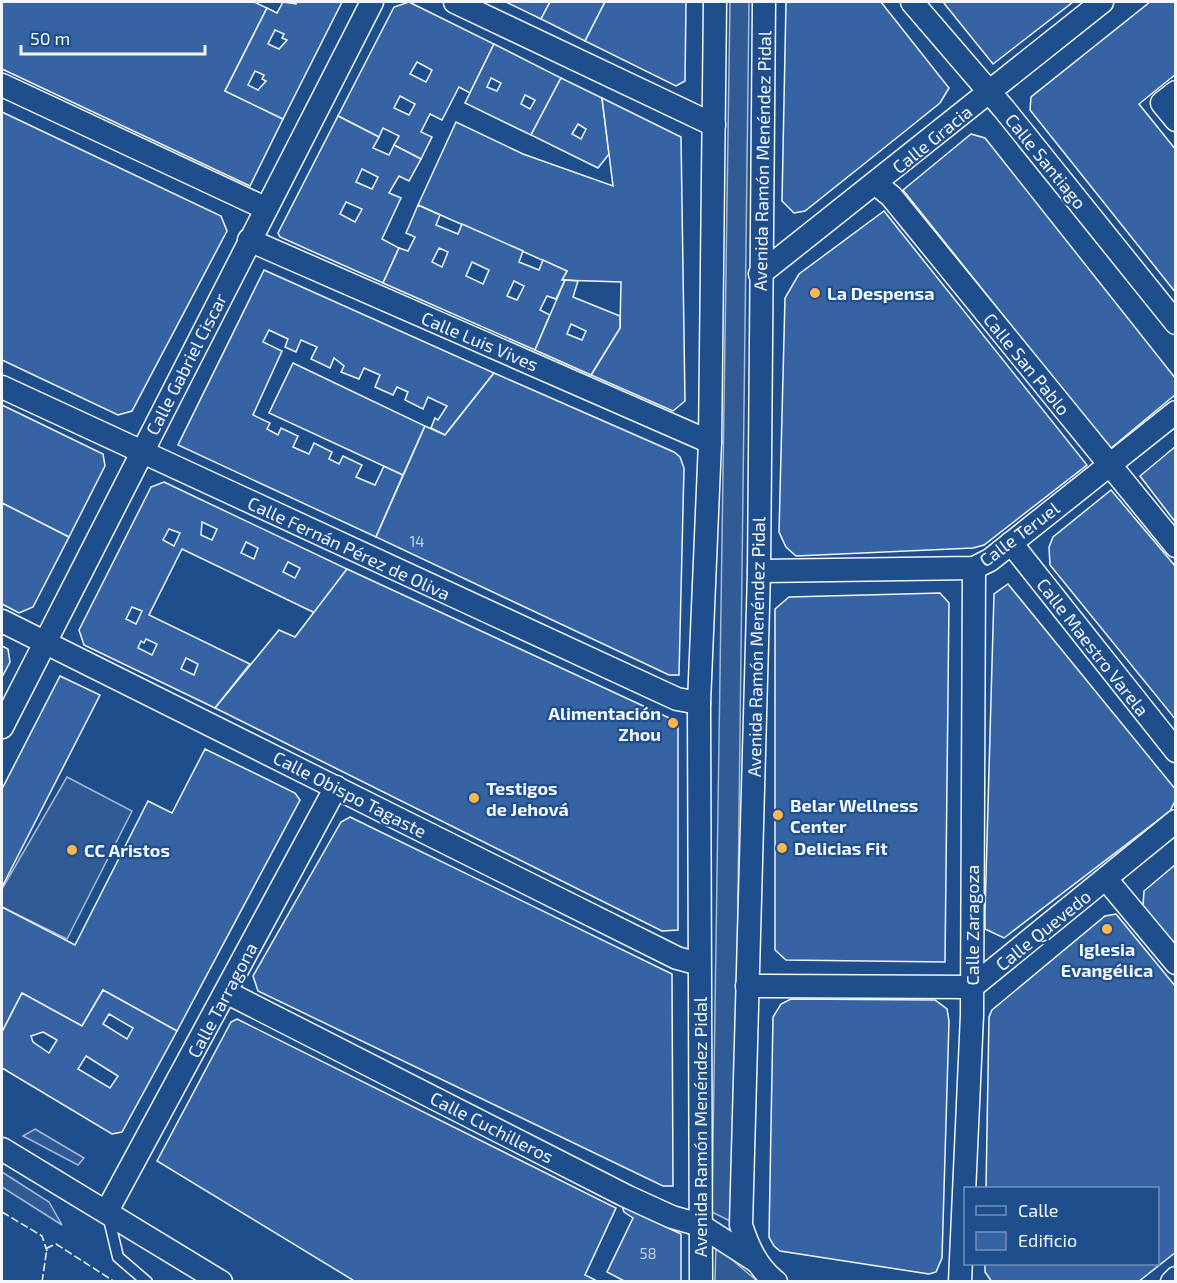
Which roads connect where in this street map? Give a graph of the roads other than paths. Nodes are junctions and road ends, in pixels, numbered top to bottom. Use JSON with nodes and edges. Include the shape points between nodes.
{"nodes":[{"id":1,"x":372,"y":2,"type":"edge"},
{"id":2,"x":455,"y":2,"type":"edge"},
{"id":3,"x":715,"y":2,"type":"edge"},
{"id":4,"x":764,"y":2,"type":"edge"},
{"id":5,"x":912,"y":2,"type":"edge"},
{"id":6,"x":1102,"y":2,"type":"edge"},
{"id":7,"x":2,"y":85,"type":"edge"},
{"id":8,"x":989,"y":91,"type":"junction"},
{"id":9,"x":1176,"y":92,"type":"edge"},
{"id":10,"x":1176,"y":120,"type":"edge"},
{"id":11,"x":714,"y":125,"type":"junction"},
{"id":12,"x":876,"y":184,"type":"junction"},
{"id":13,"x":265,"y":208,"type":"junction"},
{"id":14,"x":249,"y":240,"type":"junction"},
{"id":15,"x":760,"y":274,"type":"junction"},
{"id":16,"x":1176,"y":323,"type":"edge"},
{"id":17,"x":2,"y":387,"type":"edge"},
{"id":18,"x":1176,"y":412,"type":"edge"},
{"id":19,"x":710,"y":442,"type":"junction"},
{"id":20,"x":140,"y":452,"type":"junction"},
{"id":21,"x":1109,"y":464,"type":"junction"},
{"id":22,"x":1011,"y":543,"type":"junction"},
{"id":23,"x":1176,"y":546,"type":"edge"},
{"id":24,"x":975,"y":568,"type":"junction"},
{"id":25,"x":759,"y":571,"type":"junction"},
{"id":26,"x":2,"y":621,"type":"edge"},
{"id":27,"x":45,"y":642,"type":"junction"},
{"id":28,"x":699,"y":703,"type":"junction"},
{"id":29,"x":2,"y":727,"type":"edge"},
{"id":30,"x":1176,"y":751,"type":"edge"},
{"id":31,"x":336,"y":787,"type":"junction"},
{"id":32,"x":1176,"y":821,"type":"edge"},
{"id":33,"x":1106,"y":879,"type":"junction"},
{"id":34,"x":1176,"y":963,"type":"edge"},
{"id":35,"x":699,"y":964,"type":"junction"},
{"id":36,"x":747,"y":986,"type":"junction"},
{"id":37,"x":972,"y":987,"type":"junction"},
{"id":38,"x":226,"y":992,"type":"junction"},
{"id":39,"x":2,"y":1149,"type":"edge"},
{"id":40,"x":107,"y":1211,"type":"junction"},
{"id":41,"x":700,"y":1225,"type":"junction"},
{"id":42,"x":757,"y":1262,"type":"junction"},
{"id":43,"x":1176,"y":1278,"type":"edge"},
{"id":44,"x":147,"y":1281,"type":"edge"},
{"id":45,"x":221,"y":1281,"type":"edge"},
{"id":46,"x":701,"y":1281,"type":"edge"},
{"id":47,"x":776,"y":1281,"type":"edge"},
{"id":48,"x":960,"y":1281,"type":"edge"},
{"id":49,"x":1172,"y":1281,"type":"edge"}],
"edges":[{"from":1,"to":13,"type":"street","name":"Calle Gabriel Ciscar"},
{"from":2,"to":11,"type":"street"},
{"from":3,"to":11,"type":"street","name":"Avenida Ramón Menéndez Pidal"},
{"from":4,"to":15,"type":"street","name":"Avenida Ramón Menéndez Pidal"},
{"from":5,"to":8,"type":"street","name":"Calle Santiago"},
{"from":6,"to":8,"type":"street","name":"Calle Gracia"},
{"from":7,"to":13,"type":"street"},
{"from":8,"to":12,"type":"street","name":"Calle Gracia"},
{"from":8,"to":16,"type":"street","name":"Calle Santiago"},
{"from":9,"to":10,"type":"street","via":[[1162,103]]},
{"from":11,"to":19,"type":"street","name":"Avenida Ramón Menéndez Pidal"},
{"from":12,"to":15,"type":"street","name":"Calle Gracia"},
{"from":12,"to":21,"type":"street","name":"Calle San Pablo","via":[[891,196]]},
{"from":13,"to":14,"type":"street","name":"Calle Gabriel Ciscar"},
{"from":14,"to":19,"type":"street","name":"Calle Luis Vives"},
{"from":14,"to":20,"type":"street","name":"Calle Gabriel Ciscar"},
{"from":15,"to":25,"type":"street","name":"Avenida Ramón Menéndez Pidal"},
{"from":17,"to":20,"type":"street","name":"Calle Fernán Pérez de Oliva"},
{"from":18,"to":21,"type":"street","name":"Calle Teruel"},
{"from":19,"to":28,"type":"street","name":"Avenida Ramón Menéndez Pidal"},
{"from":20,"to":27,"type":"street","name":"Calle Gabriel Ciscar"},
{"from":20,"to":28,"type":"street","name":"Calle Fernán Pérez de Oliva","via":[[677,699]]},
{"from":21,"to":22,"type":"street","name":"Calle Teruel"},
{"from":21,"to":23,"type":"street","name":"Calle San Pablo"},
{"from":22,"to":24,"type":"street","name":"Calle Teruel"},
{"from":22,"to":30,"type":"street","name":"Calle Maestro Varela"},
{"from":24,"to":25,"type":"street","name":"Calle Teruel"},
{"from":24,"to":37,"type":"street","name":"Calle Zaragoza"},
{"from":25,"to":36,"type":"street","name":"Avenida Ramón Menéndez Pidal"},
{"from":26,"to":27,"type":"street","name":"Calle Obispo Tagaste"},
{"from":27,"to":29,"type":"street","name":"Calle Gabriel Ciscar"},
{"from":27,"to":31,"type":"street","name":"Calle Obispo Tagaste"},
{"from":28,"to":35,"type":"street","name":"Avenida Ramón Menéndez Pidal"},
{"from":31,"to":35,"type":"street","name":"Calle Obispo Tagaste","via":[[677,958]]},
{"from":31,"to":38,"type":"street","name":"Calle Tarragona"},
{"from":32,"to":33,"type":"street","name":"Calle Quevedo"},
{"from":33,"to":34,"type":"street"},
{"from":33,"to":37,"type":"street","name":"Calle Quevedo"},
{"from":35,"to":41,"type":"street","name":"Avenida Ramón Menéndez Pidal"},
{"from":36,"to":37,"type":"street"},
{"from":36,"to":42,"type":"street","name":"Avenida Ramón Menéndez Pidal","via":[[741,1226]]},
{"from":37,"to":48,"type":"street","name":"Calle Zaragoza"},
{"from":38,"to":40,"type":"street","name":"Calle Tarragona"},
{"from":38,"to":41,"type":"street","name":"Calle Cuchilleros","via":[[626,1196]]},
{"from":39,"to":40,"type":"street"},
{"from":40,"to":44,"type":"lane","via":[[117,1257]]},
{"from":40,"to":45,"type":"street"},
{"from":41,"to":42,"type":"street","name":"Calle Cuchilleros"},
{"from":41,"to":46,"type":"street","name":"Avenida Ramón Menéndez Pidal"},
{"from":42,"to":47,"type":"street","name":"Avenida Ramón Menéndez Pidal"},
{"from":43,"to":49,"type":"street"}]}
